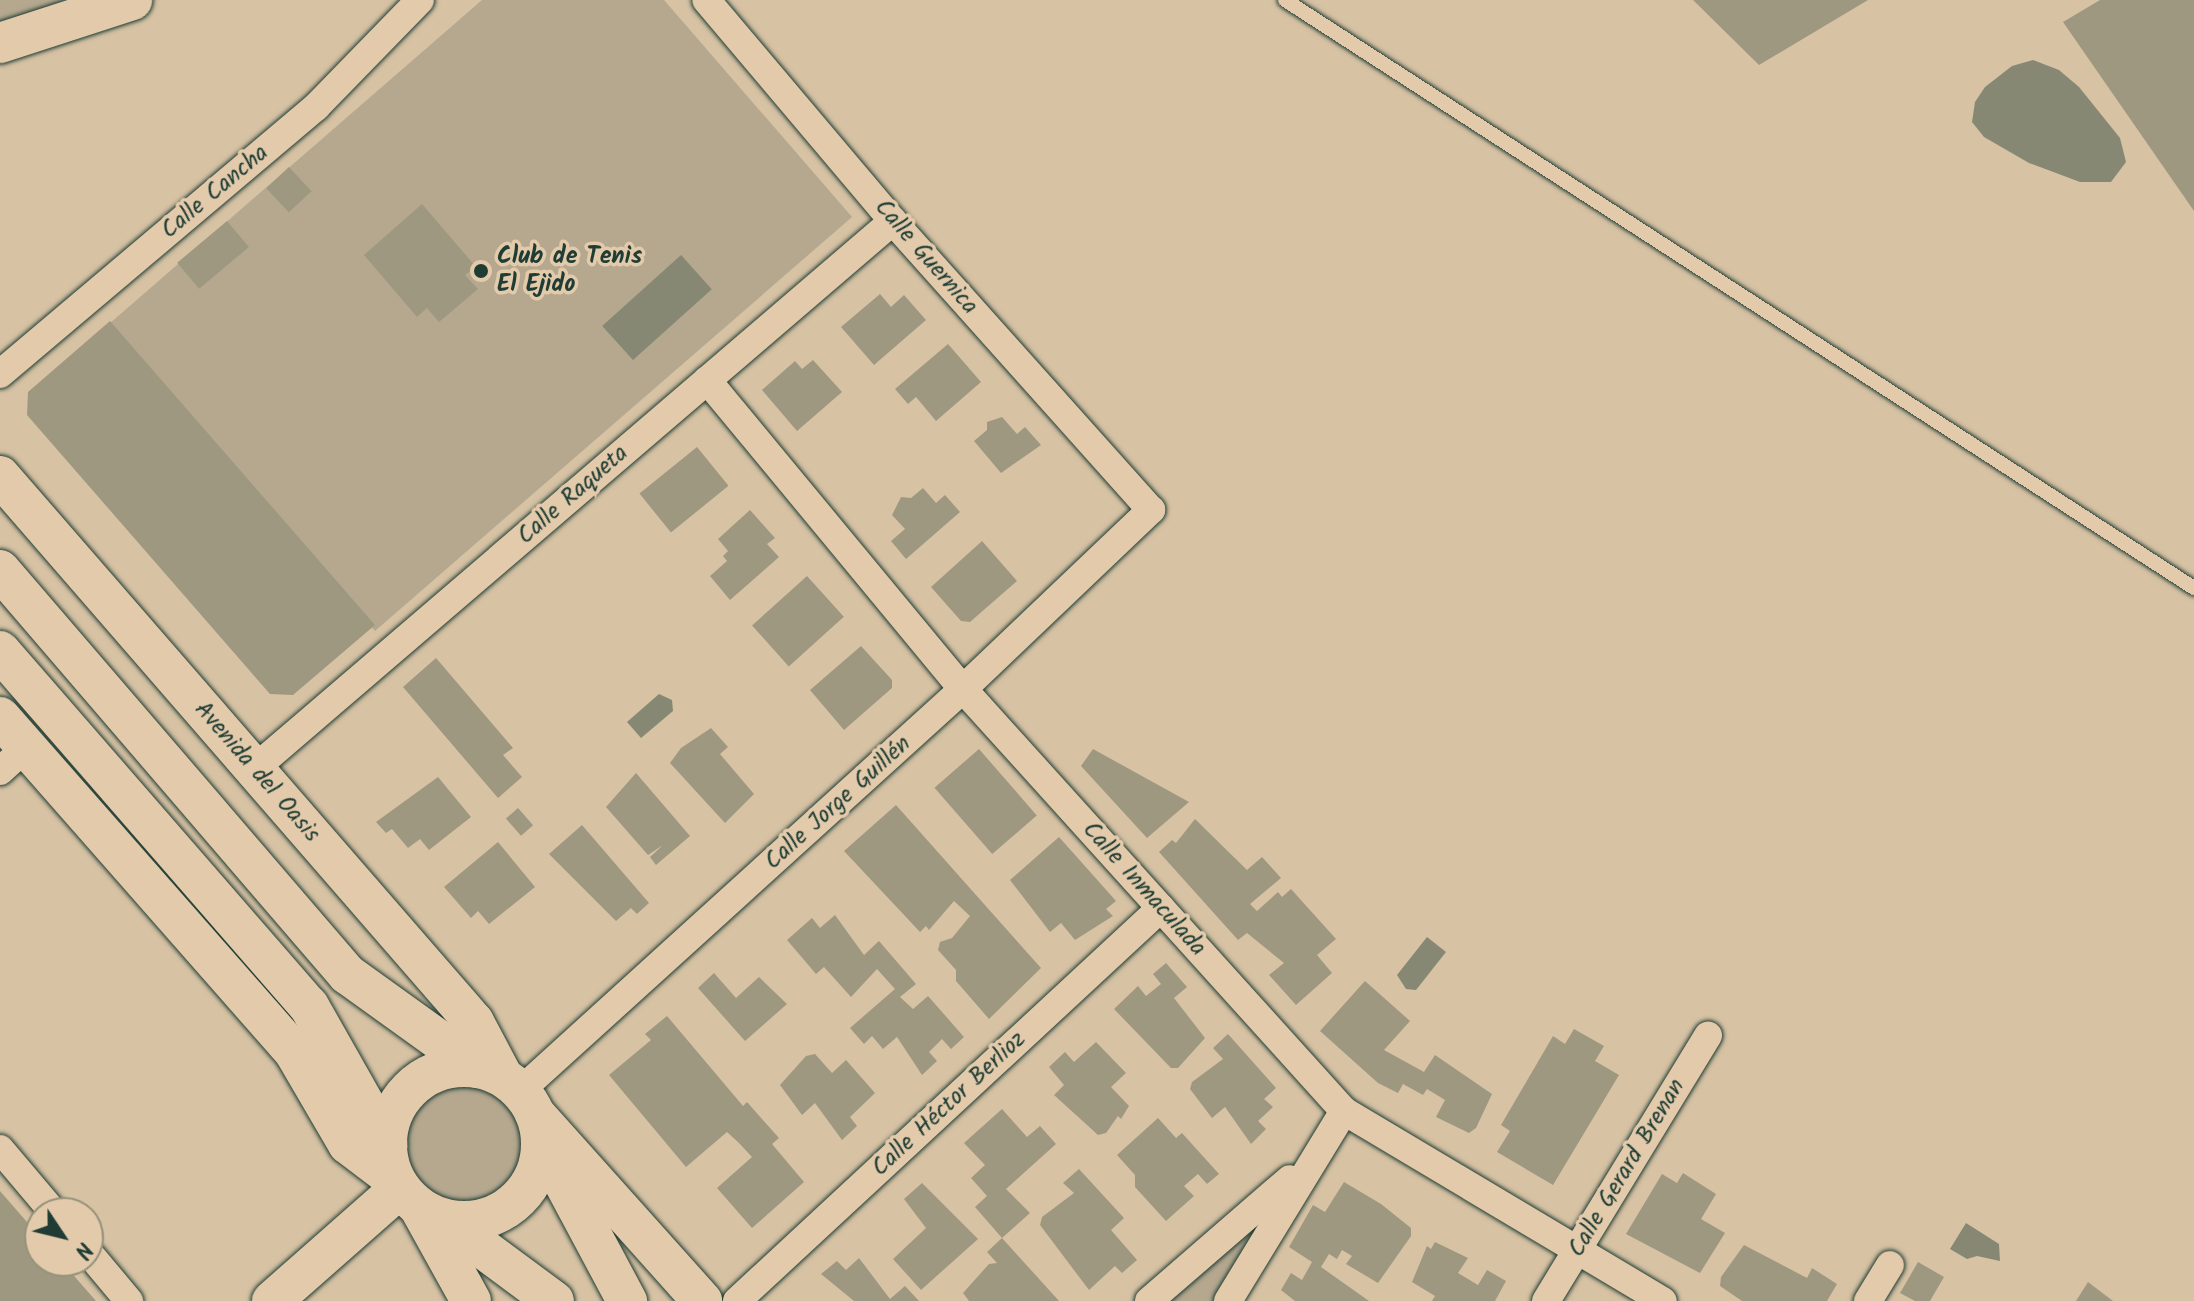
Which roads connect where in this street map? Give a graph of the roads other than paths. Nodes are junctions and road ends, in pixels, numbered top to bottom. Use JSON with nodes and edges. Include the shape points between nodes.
{"nodes":[{"id":1,"x":132,"y":0,"type":"edge"},
{"id":2,"x":420,"y":0,"type":"edge"},
{"id":3,"x":706,"y":0,"type":"edge"},
{"id":4,"x":1285,"y":0,"type":"edge"},
{"id":5,"x":0,"y":43,"type":"edge"},
{"id":6,"x":893,"y":221,"type":"junction"},
{"id":7,"x":0,"y":374,"type":"edge"},
{"id":8,"x":707,"y":380,"type":"junction"},
{"id":9,"x":0,"y":476,"type":"edge"},
{"id":10,"x":1151,"y":510,"type":"joint"},
{"id":11,"x":0,"y":570,"type":"edge"},
{"id":12,"x":2194,"y":588,"type":"edge"},
{"id":13,"x":0,"y":651,"type":"edge"},
{"id":14,"x":963,"y":689,"type":"junction"},
{"id":15,"x":0,"y":717,"type":"edge"},
{"id":16,"x":13,"y":759,"type":"edge"},
{"id":17,"x":254,"y":769,"type":"junction"},
{"id":18,"x":1161,"y":908,"type":"junction"},
{"id":19,"x":1708,"y":1036,"type":"dead end"},
{"id":20,"x":515,"y":1098,"type":"junction"},
{"id":21,"x":1344,"y":1111,"type":"junction"},
{"id":22,"x":0,"y":1149,"type":"edge"},
{"id":23,"x":1309,"y":1163,"type":"junction"},
{"id":24,"x":409,"y":1188,"type":"junction"},
{"id":25,"x":40,"y":1197,"type":"edge"},
{"id":26,"x":1577,"y":1250,"type":"junction"},
{"id":27,"x":1890,"y":1265,"type":"dead end"},
{"id":28,"x":104,"y":1271,"type":"edge"},
{"id":29,"x":129,"y":1301,"type":"edge"},
{"id":30,"x":272,"y":1301,"type":"edge"},
{"id":31,"x":471,"y":1301,"type":"edge"},
{"id":32,"x":554,"y":1301,"type":"edge"},
{"id":33,"x":627,"y":1301,"type":"edge"},
{"id":34,"x":702,"y":1301,"type":"edge"},
{"id":35,"x":737,"y":1301,"type":"edge"},
{"id":36,"x":1149,"y":1301,"type":"edge"},
{"id":37,"x":1228,"y":1301,"type":"edge"},
{"id":38,"x":1546,"y":1301,"type":"edge"},
{"id":39,"x":1663,"y":1301,"type":"edge"},
{"id":40,"x":1868,"y":1301,"type":"edge"}],
"edges":[{"from":1,"to":5,"type":"street"},
{"from":2,"to":7,"type":"street","name":"Calle Cancha","via":[[316,107]]},
{"from":3,"to":6,"type":"street","name":"Calle Guernica"},
{"from":4,"to":12,"type":"lane"},
{"from":6,"to":8,"type":"street","name":"Calle Raqueta"},
{"from":6,"to":10,"type":"street","name":"Calle Guernica"},
{"from":8,"to":14,"type":"street","name":"Calle Inmaculada"},
{"from":8,"to":17,"type":"street","name":"Calle Raqueta"},
{"from":9,"to":17,"type":"street","name":"Avenida del Oasis"},
{"from":10,"to":14,"type":"street","name":"Calle Jorge Guillén"},
{"from":11,"to":20,"type":"street","name":"Avenida del Oasis","via":[[347,974]]},
{"from":13,"to":24,"type":"street","via":[[309,1006]]},
{"from":14,"to":18,"type":"street","name":"Calle Inmaculada"},
{"from":14,"to":20,"type":"street","name":"Calle Jorge Guillén"},
{"from":15,"to":16,"type":"street"},
{"from":16,"to":24,"type":"street","via":[[293,1050],[348,1144]]},
{"from":17,"to":20,"type":"street","name":"Avenida del Oasis","via":[[474,1022]]},
{"from":18,"to":21,"type":"street","name":"Calle Inmaculada"},
{"from":18,"to":35,"type":"street","name":"Calle Héctor Berlioz"},
{"from":19,"to":26,"type":"street","name":"Calle Gerard Brenan"},
{"from":20,"to":24,"type":"street","via":[[455,1067],[414,1085],[400,1102]]},
{"from":20,"to":24,"type":"street","via":[[529,1186],[512,1204],[491,1216]]},
{"from":20,"to":33,"type":"street"},
{"from":20,"to":34,"type":"street","name":"Avenida del Oasis"},
{"from":21,"to":23,"type":"street"},
{"from":21,"to":26,"type":"street","name":"Calle Inmaculada"},
{"from":22,"to":25,"type":"street"},
{"from":23,"to":36,"type":"street"},
{"from":23,"to":37,"type":"street"},
{"from":24,"to":30,"type":"street"},
{"from":24,"to":31,"type":"street"},
{"from":24,"to":32,"type":"street"},
{"from":26,"to":38,"type":"street","name":"Calle Gerard Brenan"},
{"from":26,"to":39,"type":"street","name":"Calle Inmaculada"},
{"from":27,"to":40,"type":"street"},
{"from":28,"to":29,"type":"street"}]}
